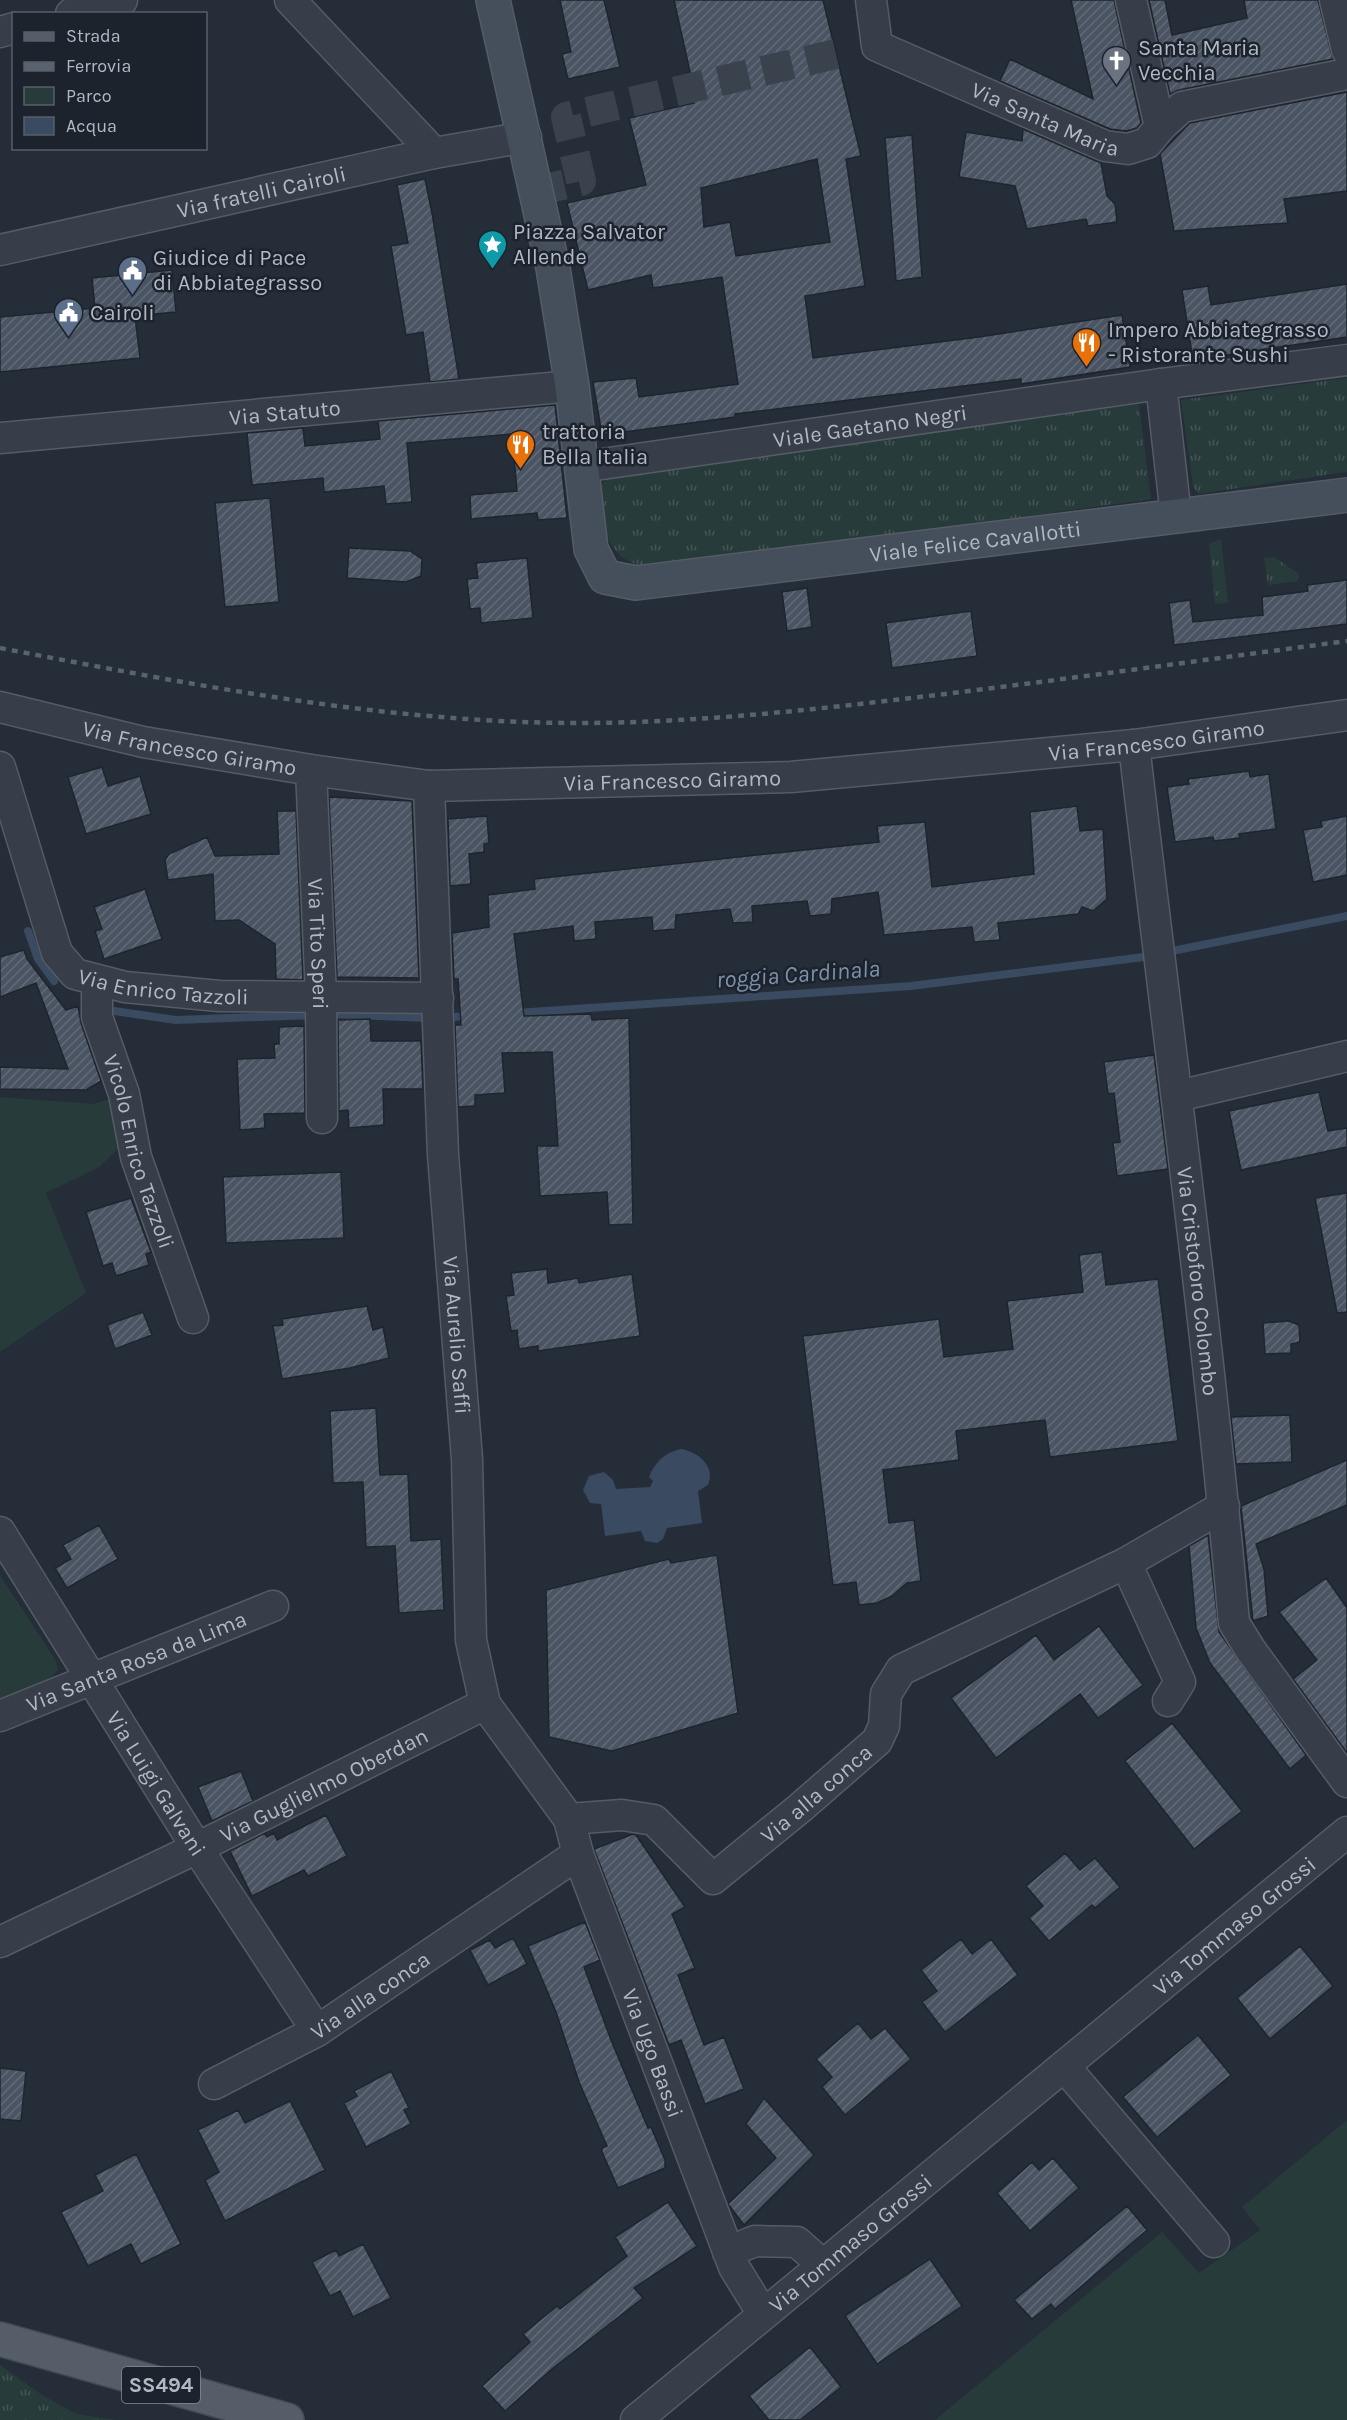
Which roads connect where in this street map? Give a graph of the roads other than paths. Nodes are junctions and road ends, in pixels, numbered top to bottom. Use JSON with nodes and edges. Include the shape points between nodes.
{"nodes":[{"id":1,"x":123,"y":0,"type":"edge"},
{"id":2,"x":290,"y":0,"type":"edge"},
{"id":3,"x":493,"y":0,"type":"edge"},
{"id":4,"x":871,"y":0,"type":"edge"},
{"id":5,"x":1131,"y":0,"type":"edge"},
{"id":6,"x":1335,"y":0,"type":"edge"},
{"id":7,"x":78,"y":12,"type":"edge"},
{"id":8,"x":1347,"y":50,"type":"edge"},
{"id":9,"x":1347,"y":74,"type":"edge"},
{"id":10,"x":1160,"y":127,"type":"junction"},
{"id":11,"x":525,"y":137,"type":"junction"},
{"id":12,"x":434,"y":153,"type":"junction"},
{"id":13,"x":0,"y":250,"type":"edge"},
{"id":14,"x":1347,"y":360,"type":"edge"},
{"id":15,"x":1161,"y":384,"type":"junction"},
{"id":16,"x":572,"y":386,"type":"junction"},
{"id":17,"x":0,"y":438,"type":"edge"},
{"id":18,"x":581,"y":467,"type":"junction"},
{"id":19,"x":1347,"y":495,"type":"edge"},
{"id":20,"x":1176,"y":516,"type":"junction"},
{"id":21,"x":0,"y":707,"type":"edge"},
{"id":22,"x":1347,"y":715,"type":"edge"},
{"id":23,"x":1134,"y":745,"type":"junction"},
{"id":24,"x":0,"y":767,"type":"edge"},
{"id":25,"x":311,"y":770,"type":"junction"},
{"id":26,"x":429,"y":786,"type":"junction"},
{"id":27,"x":97,"y":981,"type":"junction"},
{"id":28,"x":321,"y":996,"type":"junction"},
{"id":29,"x":438,"y":998,"type":"junction"},
{"id":30,"x":1347,"y":1056,"type":"edge"},
{"id":31,"x":1178,"y":1096,"type":"junction"},
{"id":32,"x":322,"y":1118,"type":"dead end"},
{"id":33,"x":193,"y":1318,"type":"dead end"},
{"id":34,"x":1224,"y":1506,"type":"junction"},
{"id":35,"x":0,"y":1532,"type":"edge"},
{"id":36,"x":1126,"y":1563,"type":"junction"},
{"id":37,"x":273,"y":1606,"type":"dead end"},
{"id":38,"x":93,"y":1680,"type":"junction"},
{"id":39,"x":1168,"y":1701,"type":"dead end"},
{"id":40,"x":484,"y":1704,"type":"junction"},
{"id":41,"x":0,"y":1716,"type":"edge"},
{"id":42,"x":1347,"y":1782,"type":"edge"},
{"id":43,"x":569,"y":1819,"type":"junction"},
{"id":44,"x":1347,"y":1832,"type":"edge"},
{"id":45,"x":197,"y":1848,"type":"junction"},
{"id":46,"x":578,"y":1854,"type":"junction"},
{"id":47,"x":0,"y":1942,"type":"edge"},
{"id":48,"x":317,"y":2031,"type":"junction"},
{"id":49,"x":1064,"y":2066,"type":"junction"},
{"id":50,"x":214,"y":2084,"type":"dead end"},
{"id":51,"x":1214,"y":2242,"type":"dead end"},
{"id":52,"x":728,"y":2252,"type":"junction"},
{"id":53,"x":823,"y":2265,"type":"junction"},
{"id":54,"x":763,"y":2314,"type":"junction"},
{"id":55,"x":0,"y":2339,"type":"edge"},
{"id":56,"x":0,"y":2347,"type":"edge"},
{"id":57,"x":36,"y":2350,"type":"junction"},
{"id":58,"x":286,"y":2420,"type":"edge"},
{"id":59,"x":636,"y":2420,"type":"edge"}],
"edges":[{"from":1,"to":7,"type":"street"},
{"from":2,"to":12,"type":"street"},
{"from":3,"to":11,"type":"street"},
{"from":4,"to":10,"type":"street","name":"Via Santa Maria","via":[[877,46],[1105,146],[1128,149],[1147,143]]},
{"from":5,"to":10,"type":"street"},
{"from":6,"to":8,"type":"street"},
{"from":9,"to":10,"type":"street","name":"Via Santa Maria","via":[[1182,107]]},
{"from":11,"to":12,"type":"street","name":"Via fratelli Cairoli"},
{"from":11,"to":16,"type":"street","via":[[554,268]]},
{"from":12,"to":13,"type":"street","name":"Via fratelli Cairoli"},
{"from":14,"to":15,"type":"street","name":"Viale Gaetano Negri"},
{"from":15,"to":18,"type":"street","name":"Viale Gaetano Negri"},
{"from":15,"to":20,"type":"street"},
{"from":16,"to":17,"type":"street","name":"Via Statuto"},
{"from":16,"to":18,"type":"street"},
{"from":18,"to":20,"type":"street","name":"Viale Felice Cavallotti","via":[[591,549],[605,577],[636,583]]},
{"from":19,"to":20,"type":"street","name":"Viale Felice Cavallotti"},
{"from":21,"to":25,"type":"street","name":"Via Francesco Giramo","via":[[143,742]]},
{"from":22,"to":23,"type":"street","name":"Via Francesco Giramo"},
{"from":23,"to":26,"type":"street","name":"Via Francesco Giramo","via":[[791,777]]},
{"from":23,"to":31,"type":"street","name":"Via Cristoforo Colombo"},
{"from":24,"to":27,"type":"street","name":"Via Enrico Tazzoli","via":[[57,953],[75,974]]},
{"from":25,"to":26,"type":"street","name":"Via Francesco Giramo"},
{"from":25,"to":28,"type":"street","name":"Via Tito Speri"},
{"from":26,"to":29,"type":"street","name":"Via Aurelio Saffi"},
{"from":27,"to":28,"type":"street","name":"Via Enrico Tazzoli","via":[[219,996]]},
{"from":27,"to":33,"type":"street","name":"Vicolo Enrico Tazzoli","via":[[97,1017],[124,1094],[136,1157]]},
{"from":28,"to":29,"type":"street","name":"Via Enrico Tazzoli"},
{"from":28,"to":32,"type":"street","name":"Via Tito Speri"},
{"from":29,"to":40,"type":"street","name":"Via Aurelio Saffi","via":[[443,1155],[467,1460],[471,1640]]},
{"from":30,"to":31,"type":"street"},
{"from":31,"to":34,"type":"street","name":"Via Cristoforo Colombo"},
{"from":34,"to":36,"type":"street","name":"Via alla conca"},
{"from":34,"to":42,"type":"street","name":"Via Cristoforo Colombo","via":[[1234,1623]]},
{"from":35,"to":38,"type":"street","name":"Via Luigi Galvani"},
{"from":36,"to":39,"type":"street","via":[[1180,1682]]},
{"from":36,"to":43,"type":"street","name":"Via alla conca","via":[[901,1670],[886,1694],[884,1726],[877,1741],[713,1879],[654,1820],[622,1815]]},
{"from":37,"to":38,"type":"street","name":"Via Santa Rosa da Lima"},
{"from":38,"to":41,"type":"street","name":"Via Santa Rosa da Lima"},
{"from":38,"to":45,"type":"street","name":"Via Luigi Galvani"},
{"from":40,"to":43,"type":"street","name":"Via Aurelio Saffi"},
{"from":40,"to":45,"type":"street","name":"Via Guglielmo Oberdan"},
{"from":43,"to":46,"type":"street","name":"Via Aurelio Saffi"},
{"from":44,"to":49,"type":"street","name":"Via Tommaso Grossi"},
{"from":45,"to":47,"type":"street","name":"Via Guglielmo Oberdan"},
{"from":45,"to":48,"type":"street","name":"Via Luigi Galvani"},
{"from":46,"to":48,"type":"street","name":"Via alla conca"},
{"from":46,"to":52,"type":"street","name":"Via Ugo Bassi"},
{"from":48,"to":50,"type":"street","name":"Via alla conca"},
{"from":49,"to":51,"type":"street"},
{"from":49,"to":53,"type":"street","name":"Via Tommaso Grossi"},
{"from":52,"to":53,"type":"street","via":[[755,2241],[797,2242]]},
{"from":52,"to":54,"type":"street","name":"Via Ugo Bassi"},
{"from":53,"to":54,"type":"street","name":"Via Tommaso Grossi"},
{"from":54,"to":59,"type":"street","name":"Via Tommaso Grossi"},
{"from":55,"to":57,"type":"main road","number":"SS494"},
{"from":56,"to":57,"type":"main road","number":"SS494"},
{"from":57,"to":58,"type":"main road","number":"SS494"}]}
